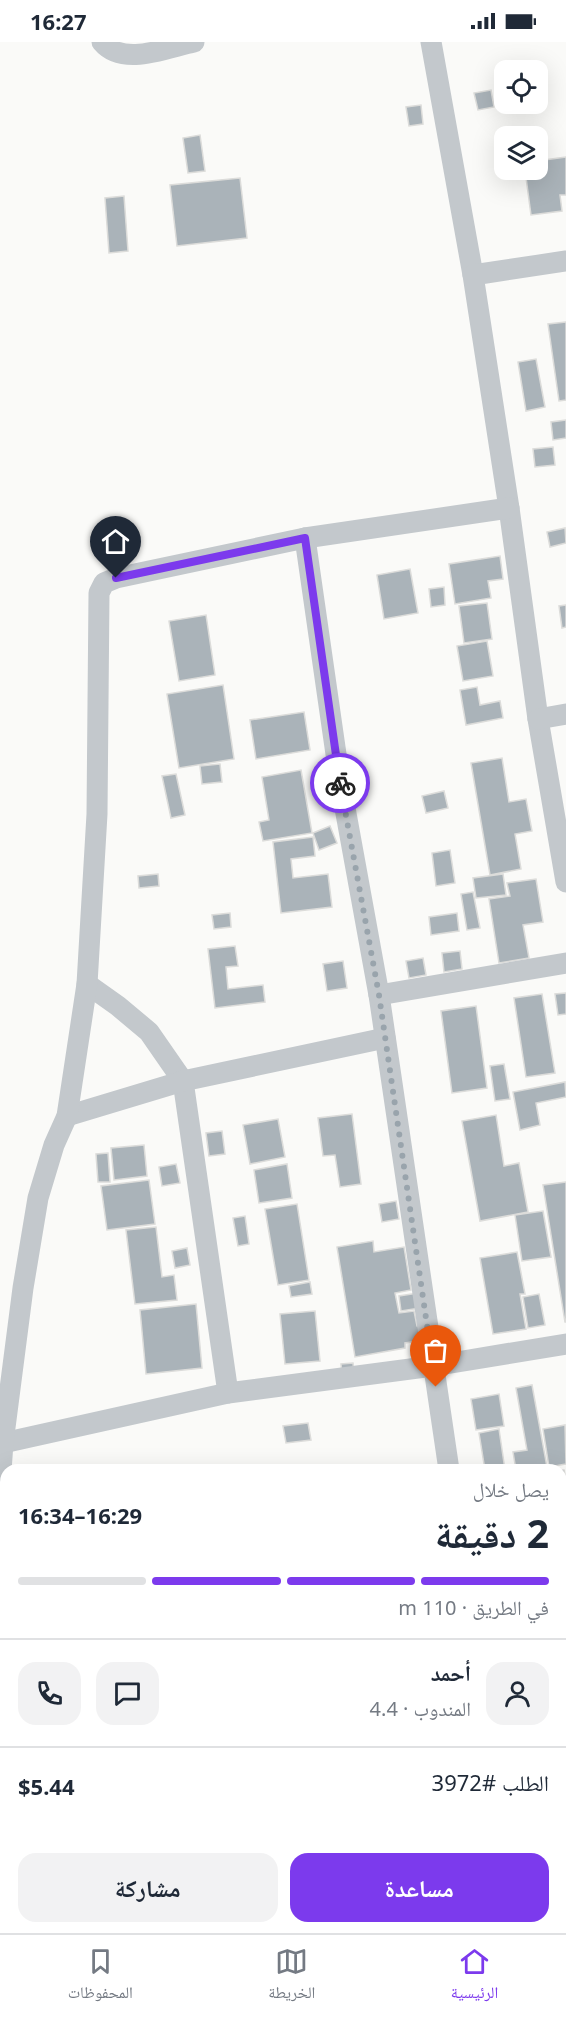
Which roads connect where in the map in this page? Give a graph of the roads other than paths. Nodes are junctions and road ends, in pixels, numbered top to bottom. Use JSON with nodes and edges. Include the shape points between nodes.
{"nodes":[{"id":1,"x":102,"y":42,"type":"edge"},
{"id":2,"x":194,"y":42,"type":"edge"},
{"id":3,"x":431,"y":42,"type":"edge"},
{"id":4,"x":566,"y":261,"type":"edge"},
{"id":5,"x":473,"y":275,"type":"junction"},
{"id":6,"x":509,"y":508,"type":"junction"},
{"id":7,"x":305,"y":538,"type":"junction"},
{"id":8,"x":566,"y":714,"type":"edge"},
{"id":9,"x":537,"y":719,"type":"junction"},
{"id":10,"x":566,"y":882,"type":"edge"},
{"id":11,"x":566,"y":963,"type":"edge"},
{"id":12,"x":87,"y":984,"type":"junction"},
{"id":13,"x":379,"y":995,"type":"junction"},
{"id":14,"x":385,"y":1038,"type":"junction"},
{"id":15,"x":183,"y":1081,"type":"junction"},
{"id":16,"x":67,"y":1116,"type":"junction"},
{"id":17,"x":566,"y":1344,"type":"edge"},
{"id":18,"x":433,"y":1366,"type":"junction"},
{"id":19,"x":228,"y":1393,"type":"junction"},
{"id":20,"x":3,"y":1443,"type":"junction"},
{"id":21,"x":2,"y":1464,"type":"edge"},
{"id":22,"x":448,"y":1464,"type":"edge"}],
"edges":[{"from":1,"to":2,"type":"street","via":[[109,50],[133,56]]},
{"from":3,"to":5,"type":"street"},
{"from":4,"to":5,"type":"street"},
{"from":5,"to":6,"type":"street"},
{"from":6,"to":7,"type":"street"},
{"from":6,"to":9,"type":"street"},
{"from":7,"to":12,"type":"street","via":[[116,578],[104,583],[99,593],[97,814]]},
{"from":7,"to":13,"type":"street","via":[[339,775]]},
{"from":8,"to":9,"type":"street"},
{"from":9,"to":10,"type":"street"},
{"from":11,"to":13,"type":"street"},
{"from":12,"to":15,"type":"street","via":[[149,1032]]},
{"from":12,"to":16,"type":"street"},
{"from":13,"to":14,"type":"street"},
{"from":14,"to":15,"type":"street"},
{"from":14,"to":18,"type":"street"},
{"from":15,"to":16,"type":"street"},
{"from":15,"to":19,"type":"street"},
{"from":16,"to":20,"type":"street","via":[[39,1198]]},
{"from":17,"to":18,"type":"street"},
{"from":18,"to":19,"type":"street"},
{"from":18,"to":22,"type":"street"},
{"from":19,"to":20,"type":"street"},
{"from":20,"to":21,"type":"street"}]}
